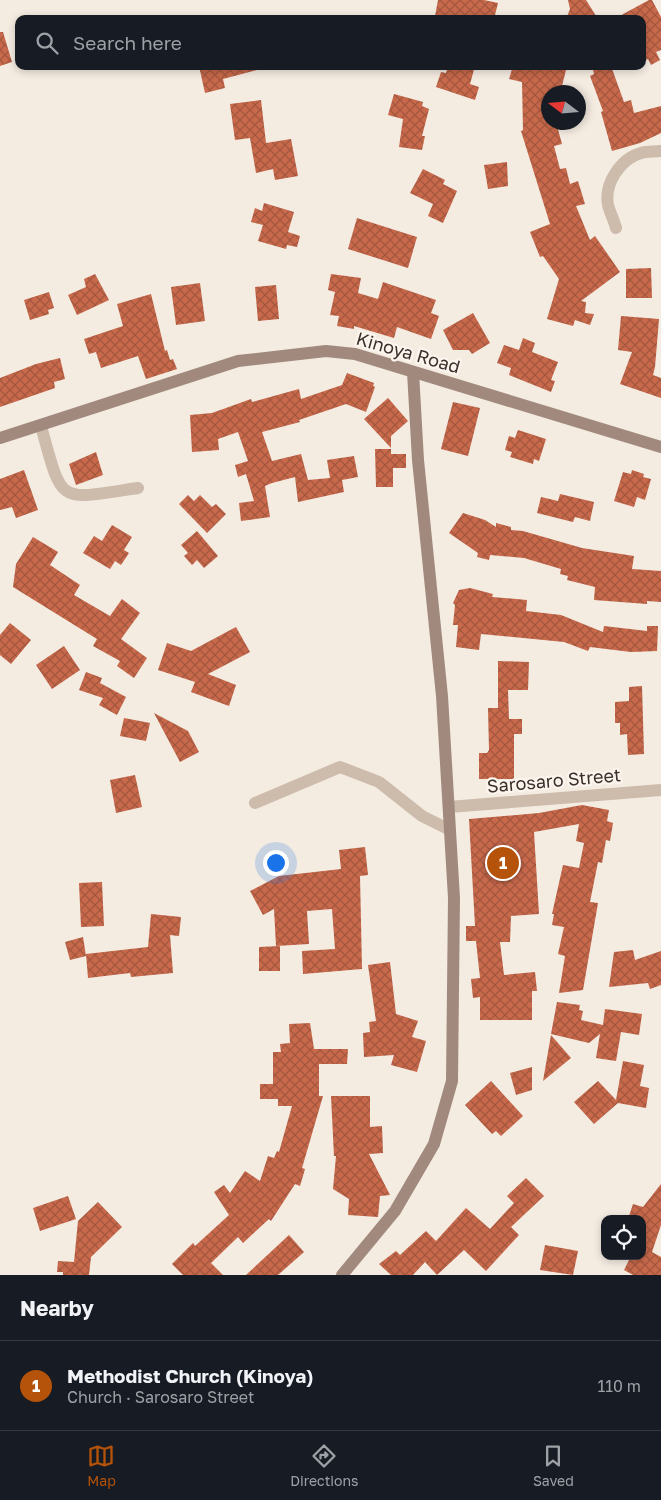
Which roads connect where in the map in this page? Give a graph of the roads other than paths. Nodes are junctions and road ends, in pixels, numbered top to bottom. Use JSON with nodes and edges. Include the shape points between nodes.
{"nodes":[{"id":1,"x":661,"y":151,"type":"edge"},
{"id":2,"x":616,"y":228,"type":"dead end"},
{"id":3,"x":413,"y":372,"type":"junction"},
{"id":4,"x":41,"y":426,"type":"junction"},
{"id":5,"x":0,"y":438,"type":"edge"},
{"id":6,"x":661,"y":447,"type":"edge"},
{"id":7,"x":138,"y":488,"type":"dead end"},
{"id":8,"x":661,"y":790,"type":"edge"},
{"id":9,"x":255,"y":803,"type":"dead end"},
{"id":10,"x":449,"y":808,"type":"junction"},
{"id":11,"x":450,"y":830,"type":"junction"},
{"id":12,"x":342,"y":1275,"type":"edge"}],
"edges":[{"from":1,"to":2,"type":"street","via":[[640,153],[612,178],[608,206]]},
{"from":3,"to":4,"type":"street","name":"Kinoya Road","via":[[355,354],[326,351],[238,360]]},
{"from":3,"to":6,"type":"street","name":"Kinoya Road"},
{"from":3,"to":10,"type":"street"},
{"from":4,"to":5,"type":"street","name":"Kinoya Road"},
{"from":4,"to":7,"type":"street","via":[[56,481],[64,491],[82,497]]},
{"from":8,"to":10,"type":"street","name":"Sarosaro Street"},
{"from":9,"to":11,"type":"street","via":[[340,767],[379,782],[422,816]]},
{"from":10,"to":11,"type":"street"},
{"from":11,"to":12,"type":"street","via":[[454,898],[452,1082],[434,1144],[395,1211]]}]}
